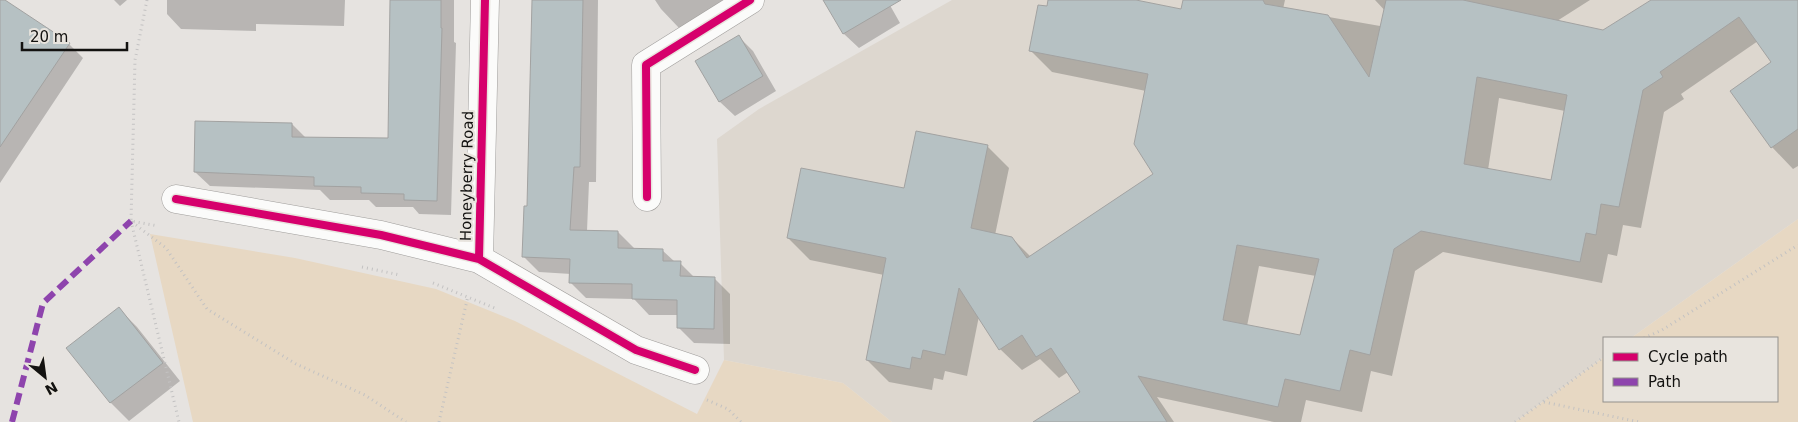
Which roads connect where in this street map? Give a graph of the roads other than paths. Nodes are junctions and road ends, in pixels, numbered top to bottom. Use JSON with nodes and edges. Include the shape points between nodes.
{"nodes":[{"id":1,"x":485,"y":0,"type":"edge"},
{"id":2,"x":750,"y":0,"type":"edge"},
{"id":3,"x":647,"y":197,"type":"dead end"},
{"id":4,"x":176,"y":199,"type":"dead end"},
{"id":5,"x":479,"y":259,"type":"junction"},
{"id":6,"x":695,"y":370,"type":"dead end"}],
"edges":[{"from":1,"to":5,"type":"street","name":"Honeyberry Road"},
{"from":2,"to":3,"type":"street","via":[[646,65]]},
{"from":4,"to":5,"type":"street","via":[[381,235]]},
{"from":5,"to":6,"type":"street","name":"Honeyberry Road","via":[[636,350]]}]}
